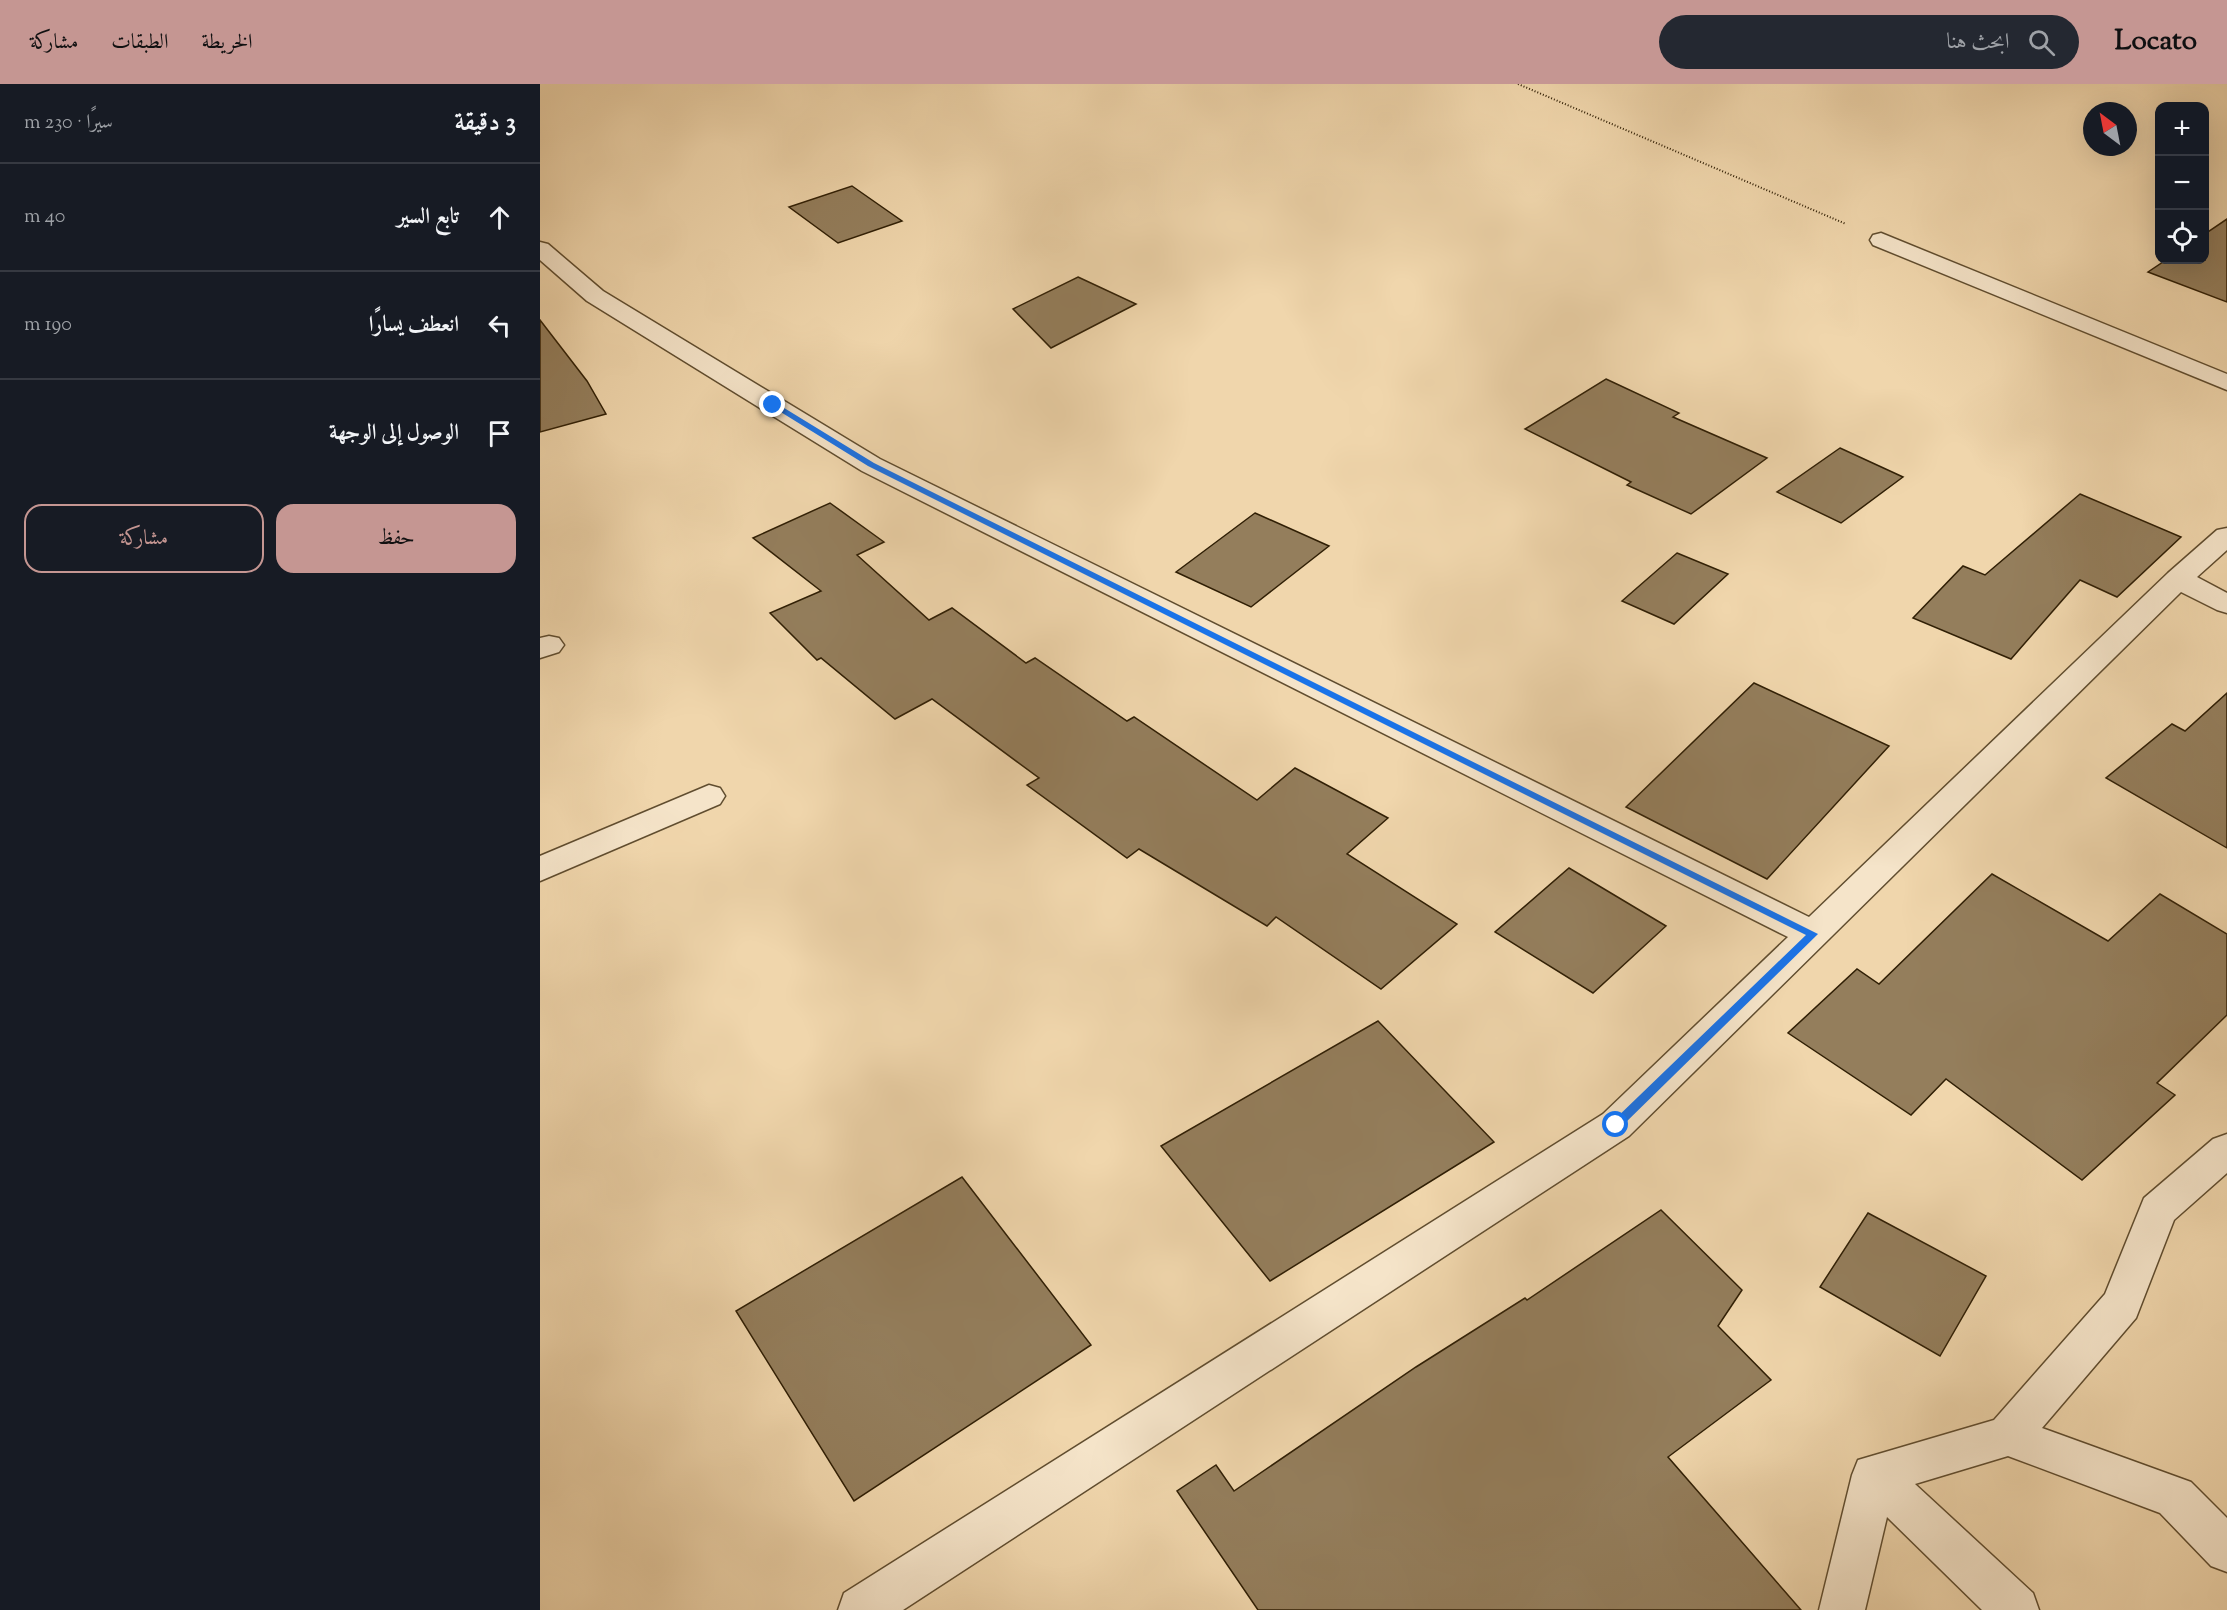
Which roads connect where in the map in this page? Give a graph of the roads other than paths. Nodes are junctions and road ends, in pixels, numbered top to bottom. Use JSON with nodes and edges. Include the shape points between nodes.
{"nodes":[{"id":1,"x":1881,"y":240,"type":"road end"},
{"id":2,"x":540,"y":249,"type":"edge"},
{"id":3,"x":2227,"y":383,"type":"edge"},
{"id":4,"x":2227,"y":536,"type":"edge"},
{"id":5,"x":2178,"y":579,"type":"junction"},
{"id":6,"x":2227,"y":604,"type":"edge"},
{"id":7,"x":709,"y":796,"type":"dead end"},
{"id":8,"x":540,"y":869,"type":"edge"},
{"id":9,"x":1813,"y":934,"type":"junction"},
{"id":10,"x":2227,"y":1150,"type":"edge"},
{"id":11,"x":2008,"y":1436,"type":"junction"},
{"id":12,"x":1874,"y":1475,"type":"junction"},
{"id":13,"x":2227,"y":1550,"type":"edge"},
{"id":14,"x":861,"y":1610,"type":"edge"},
{"id":15,"x":1842,"y":1610,"type":"edge"},
{"id":16,"x":2016,"y":1610,"type":"edge"}],
"edges":[{"from":1,"to":3,"type":"street"},
{"from":2,"to":9,"type":"street","via":[[595,296],[871,465]]},
{"from":4,"to":5,"type":"street"},
{"from":5,"to":6,"type":"street"},
{"from":5,"to":9,"type":"street"},
{"from":7,"to":8,"type":"street"},
{"from":9,"to":14,"type":"street","via":[[1616,1125]]},
{"from":10,"to":11,"type":"street","via":[[2158,1210],[2121,1305]]},
{"from":11,"to":12,"type":"street"},
{"from":11,"to":13,"type":"street","via":[[2175,1497]]},
{"from":12,"to":15,"type":"street"},
{"from":12,"to":16,"type":"street"}]}
